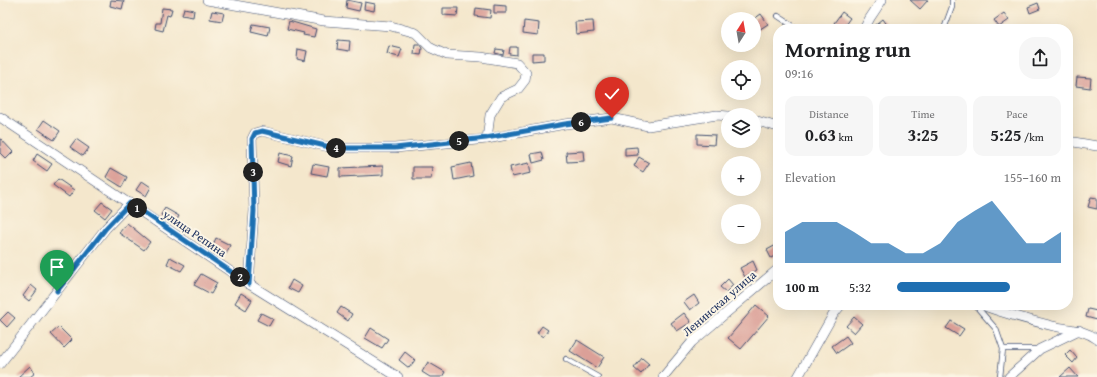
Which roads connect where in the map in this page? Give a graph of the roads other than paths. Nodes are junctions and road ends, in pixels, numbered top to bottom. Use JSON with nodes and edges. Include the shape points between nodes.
{"nodes":[{"id":1,"x":207,"y":0,"type":"edge"},
{"id":2,"x":882,"y":0,"type":"edge"},
{"id":3,"x":952,"y":0,"type":"edge"},
{"id":4,"x":778,"y":16,"type":"dead end"},
{"id":5,"x":790,"y":24,"type":"edge"},
{"id":6,"x":867,"y":24,"type":"edge"},
{"id":7,"x":946,"y":24,"type":"edge"},
{"id":8,"x":721,"y":115,"type":"edge"},
{"id":9,"x":0,"y":118,"type":"edge"},
{"id":10,"x":761,"y":122,"type":"edge"},
{"id":11,"x":773,"y":126,"type":"edge"},
{"id":12,"x":486,"y":138,"type":"junction"},
{"id":13,"x":1073,"y":142,"type":"edge"},
{"id":14,"x":1097,"y":146,"type":"edge"},
{"id":15,"x":130,"y":203,"type":"junction"},
{"id":16,"x":773,"y":273,"type":"edge"},
{"id":17,"x":249,"y":284,"type":"junction"},
{"id":18,"x":837,"y":310,"type":"edge"},
{"id":19,"x":979,"y":310,"type":"edge"},
{"id":20,"x":994,"y":310,"type":"edge"},
{"id":21,"x":1079,"y":330,"type":"junction"},
{"id":22,"x":1097,"y":340,"type":"edge"},
{"id":23,"x":1003,"y":349,"type":"junction"},
{"id":24,"x":1040,"y":349,"type":"junction"},
{"id":25,"x":566,"y":359,"type":"dead end"},
{"id":26,"x":0,"y":364,"type":"edge"},
{"id":27,"x":398,"y":377,"type":"edge"},
{"id":28,"x":598,"y":377,"type":"edge"},
{"id":29,"x":663,"y":377,"type":"edge"},
{"id":30,"x":798,"y":377,"type":"edge"},
{"id":31,"x":1000,"y":377,"type":"edge"},
{"id":32,"x":1009,"y":377,"type":"edge"}],
"edges":[{"from":1,"to":12,"type":"street","via":[[324,21],[391,26],[416,34],[431,48],[447,55],[517,63],[526,73],[525,80],[518,89],[501,97],[490,115]]},
{"from":2,"to":6,"type":"street"},
{"from":3,"to":7,"type":"lane"},
{"from":4,"to":5,"type":"lane"},
{"from":8,"to":12,"type":"street","via":[[648,126],[612,118]]},
{"from":9,"to":15,"type":"street","name":"улица Репина"},
{"from":10,"to":11,"type":"street"},
{"from":12,"to":17,"type":"street","via":[[395,148],[334,148],[262,131],[255,133],[252,139],[254,211]]},
{"from":13,"to":14,"type":"street"},
{"from":15,"to":17,"type":"street","name":"улица Репина"},
{"from":15,"to":26,"type":"street","via":[[106,228]]},
{"from":16,"to":29,"type":"street","name":"Ленинская улица","via":[[692,342]]},
{"from":17,"to":27,"type":"street","name":"улица Репина"},
{"from":18,"to":30,"type":"street"},
{"from":19,"to":23,"type":"lane","via":[[996,329]]},
{"from":20,"to":21,"type":"street"},
{"from":21,"to":22,"type":"street"},
{"from":21,"to":24,"type":"street"},
{"from":23,"to":24,"type":"lane"},
{"from":23,"to":31,"type":"lane"},
{"from":24,"to":32,"type":"street"},
{"from":25,"to":28,"type":"lane"}]}
